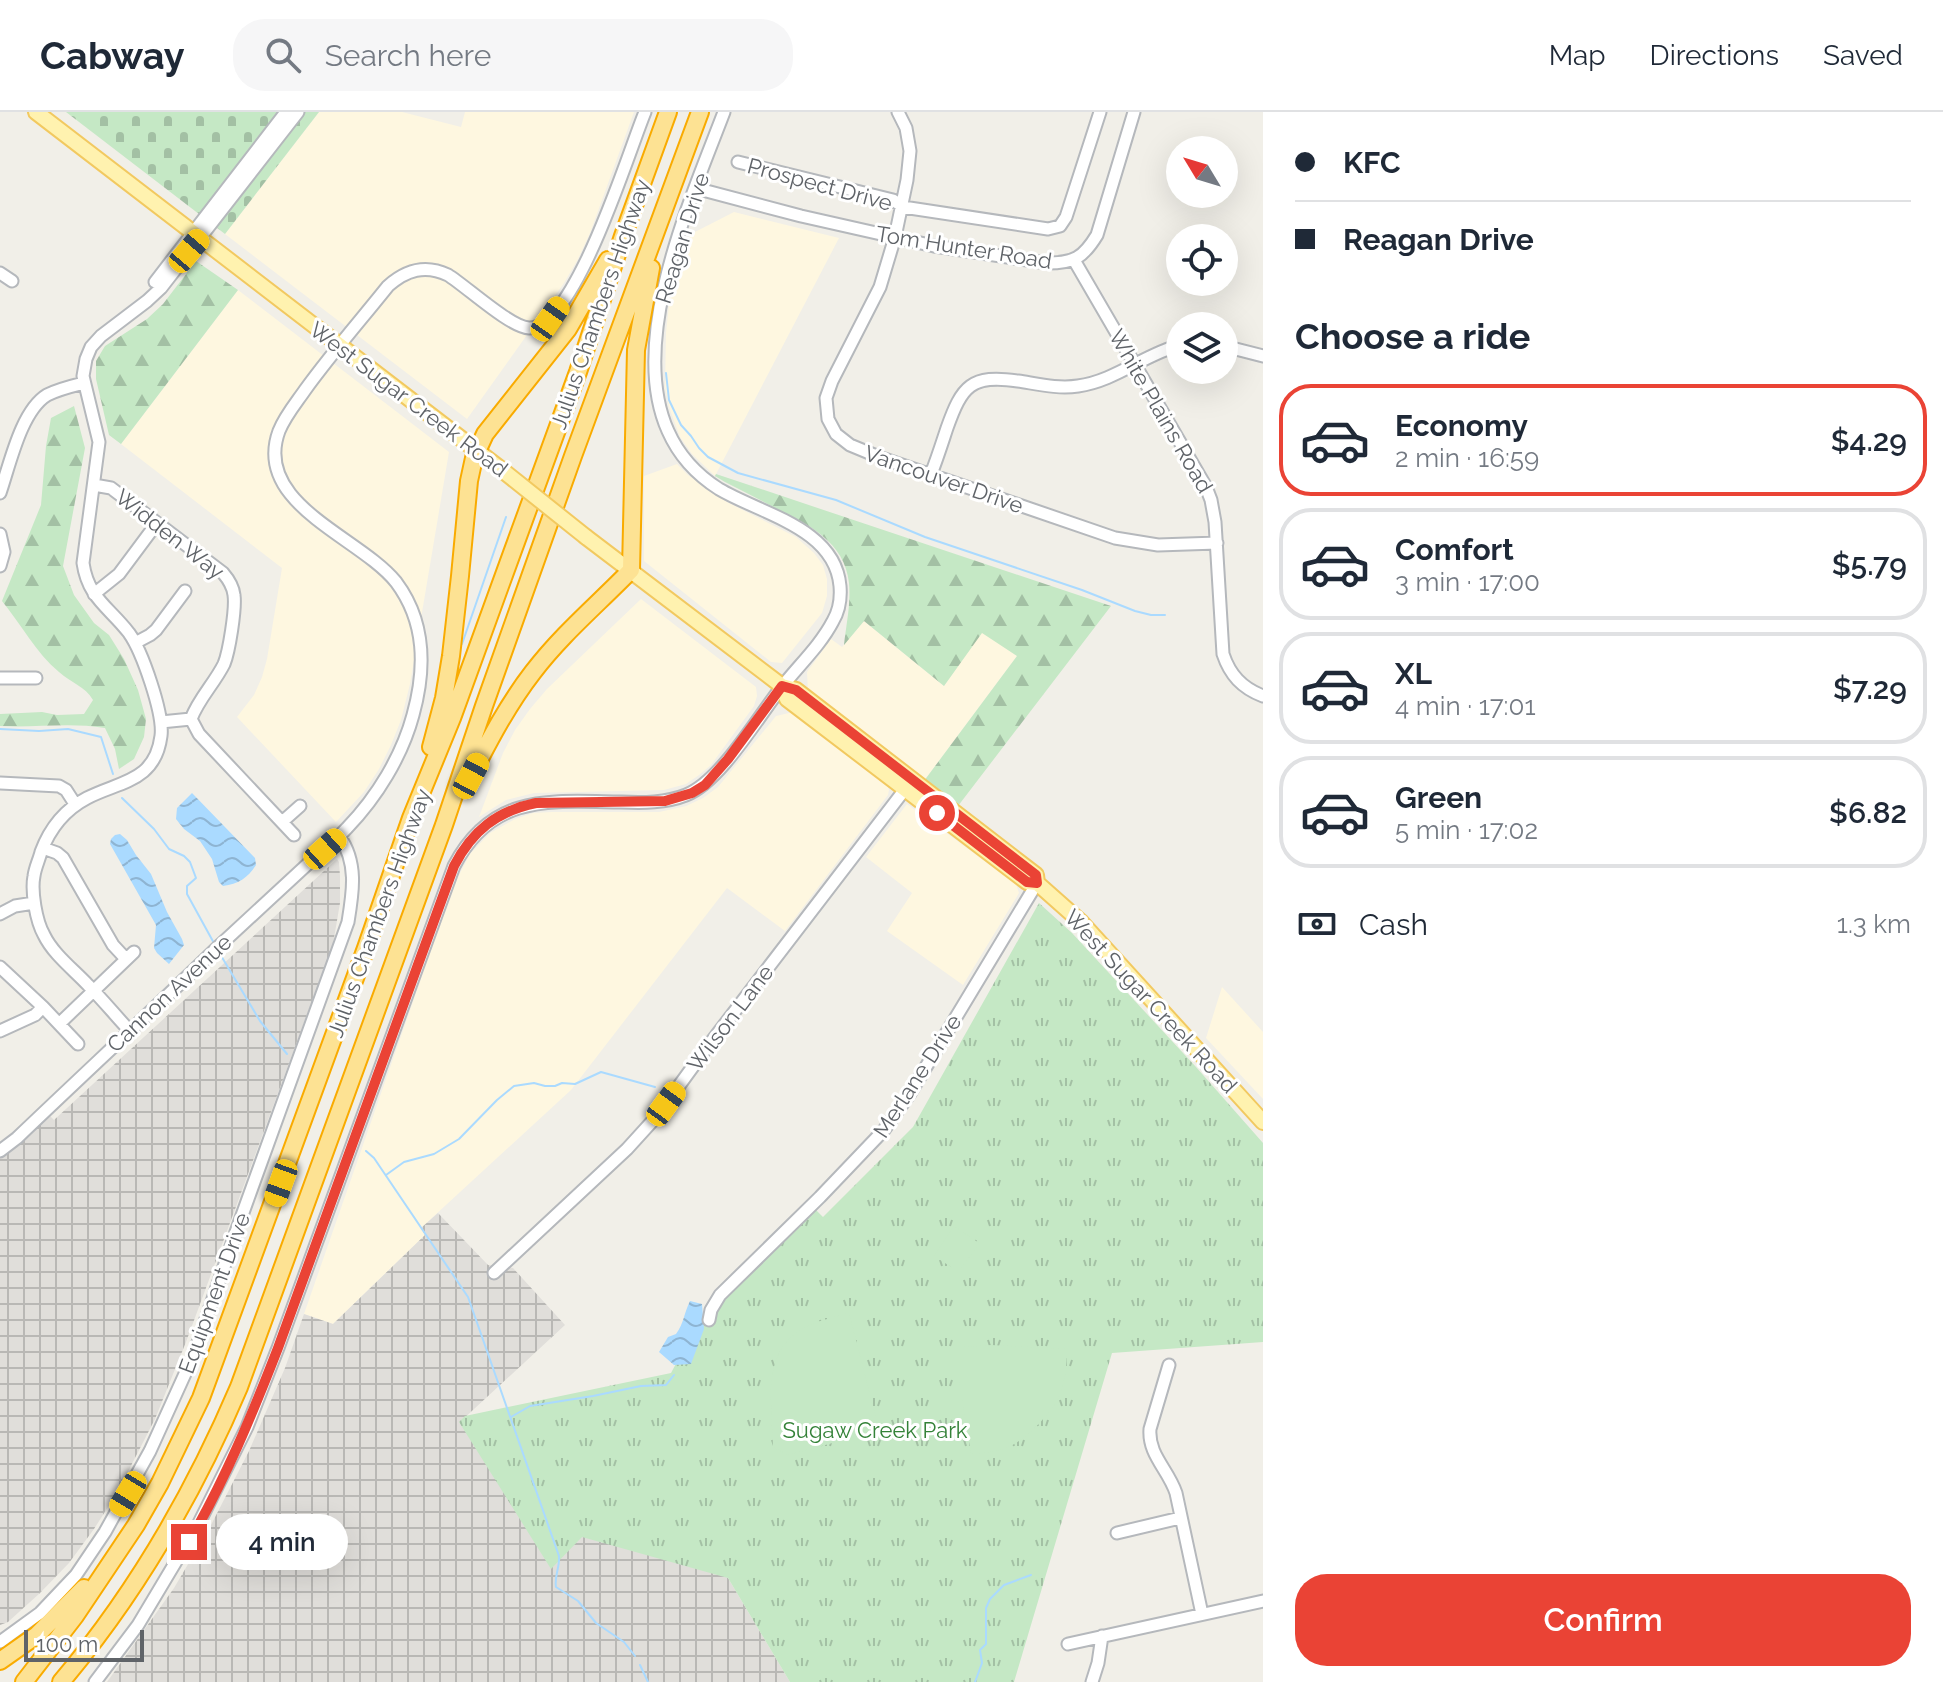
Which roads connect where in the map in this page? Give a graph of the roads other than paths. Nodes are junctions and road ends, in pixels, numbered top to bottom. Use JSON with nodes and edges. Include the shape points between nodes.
{"nodes":[{"id":1,"x":36,"y":112,"type":"edge"},
{"id":2,"x":286,"y":112,"type":"edge"},
{"id":3,"x":298,"y":112,"type":"edge"},
{"id":4,"x":645,"y":112,"type":"edge"},
{"id":5,"x":668,"y":112,"type":"edge"},
{"id":6,"x":700,"y":112,"type":"edge"},
{"id":7,"x":724,"y":112,"type":"edge"},
{"id":8,"x":898,"y":112,"type":"edge"},
{"id":9,"x":1100,"y":112,"type":"edge"},
{"id":10,"x":1134,"y":112,"type":"edge"},
{"id":11,"x":738,"y":162,"type":"dead end"},
{"id":12,"x":695,"y":188,"type":"junction"},
{"id":13,"x":903,"y":207,"type":"junction"},
{"id":14,"x":627,"y":225,"type":"junction"},
{"id":15,"x":657,"y":230,"type":"junction"},
{"id":16,"x":196,"y":235,"type":"junction"},
{"id":17,"x":895,"y":237,"type":"junction"},
{"id":18,"x":1074,"y":260,"type":"junction"},
{"id":19,"x":0,"y":273,"type":"edge"},
{"id":20,"x":12,"y":281,"type":"dead end"},
{"id":21,"x":340,"y":345,"type":"junction"},
{"id":22,"x":1166,"y":349,"type":"edge"},
{"id":23,"x":1238,"y":350,"type":"edge"},
{"id":24,"x":1263,"y":356,"type":"edge"},
{"id":25,"x":1135,"y":364,"type":"junction"},
{"id":26,"x":84,"y":383,"type":"junction"},
{"id":27,"x":476,"y":450,"type":"junction"},
{"id":28,"x":931,"y":474,"type":"junction"},
{"id":29,"x":94,"y":485,"type":"junction"},
{"id":30,"x":0,"y":493,"type":"edge"},
{"id":31,"x":157,"y":523,"type":"junction"},
{"id":32,"x":0,"y":534,"type":"edge"},
{"id":33,"x":1217,"y":543,"type":"junction"},
{"id":34,"x":0,"y":566,"type":"edge"},
{"id":35,"x":631,"y":570,"type":"junction"},
{"id":36,"x":185,"y":591,"type":"dead end"},
{"id":37,"x":94,"y":594,"type":"junction"},
{"id":38,"x":135,"y":643,"type":"junction"},
{"id":39,"x":0,"y":678,"type":"edge"},
{"id":40,"x":36,"y":678,"type":"dead end"},
{"id":41,"x":782,"y":686,"type":"junction"},
{"id":42,"x":1263,"y":696,"type":"edge"},
{"id":43,"x":191,"y":719,"type":"junction"},
{"id":44,"x":161,"y":722,"type":"junction"},
{"id":45,"x":0,"y":783,"type":"edge"},
{"id":46,"x":909,"y":784,"type":"junction"},
{"id":47,"x":75,"y":804,"type":"junction"},
{"id":48,"x":300,"y":806,"type":"dead end"},
{"id":49,"x":411,"y":818,"type":"junction"},
{"id":50,"x":282,"y":822,"type":"junction"},
{"id":51,"x":444,"y":825,"type":"junction"},
{"id":52,"x":294,"y":835,"type":"dead end"},
{"id":53,"x":339,"y":836,"type":"junction"},
{"id":54,"x":43,"y":848,"type":"junction"},
{"id":55,"x":1037,"y":883,"type":"junction"},
{"id":56,"x":34,"y":903,"type":"junction"},
{"id":57,"x":0,"y":914,"type":"edge"},
{"id":58,"x":0,"y":967,"type":"edge"},
{"id":59,"x":94,"y":991,"type":"junction"},
{"id":60,"x":43,"y":1007,"type":"junction"},
{"id":61,"x":59,"y":1024,"type":"junction"},
{"id":62,"x":129,"y":1030,"type":"junction"},
{"id":63,"x":0,"y":1031,"type":"edge"},
{"id":64,"x":78,"y":1044,"type":"dead end"},
{"id":65,"x":1263,"y":1122,"type":"edge"},
{"id":66,"x":0,"y":1151,"type":"edge"},
{"id":67,"x":494,"y":1273,"type":"dead end"},
{"id":68,"x":709,"y":1320,"type":"dead end"},
{"id":69,"x":1169,"y":1365,"type":"dead end"},
{"id":70,"x":1180,"y":1518,"type":"junction"},
{"id":71,"x":136,"y":1525,"type":"junction"},
{"id":72,"x":1117,"y":1533,"type":"dead end"},
{"id":73,"x":1263,"y":1601,"type":"edge"},
{"id":74,"x":1202,"y":1614,"type":"junction"},
{"id":75,"x":1102,"y":1636,"type":"junction"},
{"id":76,"x":0,"y":1642,"type":"edge"},
{"id":77,"x":1068,"y":1644,"type":"dead end"},
{"id":78,"x":91,"y":1647,"type":"junction"},
{"id":79,"x":0,"y":1661,"type":"edge"},
{"id":80,"x":24,"y":1682,"type":"edge"},
{"id":81,"x":61,"y":1682,"type":"edge"},
{"id":82,"x":75,"y":1682,"type":"edge"},
{"id":83,"x":95,"y":1682,"type":"edge"},
{"id":84,"x":1092,"y":1682,"type":"edge"}],
"edges":[{"from":1,"to":16,"type":"main road","name":"West Sugar Creek Road"},
{"from":2,"to":16,"type":"street"},
{"from":3,"to":16,"type":"street"},
{"from":4,"to":21,"type":"street","via":[[594,246],[544,324],[520,326],[451,277],[417,269],[388,286]]},
{"from":5,"to":14,"type":"highway","name":"Julius Chambers Highway"},
{"from":6,"to":15,"type":"highway","name":"Julius Chambers Highway"},
{"from":7,"to":12,"type":"street","name":"Reagan Drive"},
{"from":8,"to":13,"type":"street","name":"Prospect Drive","via":[[910,151]]},
{"from":9,"to":13,"type":"street","name":"Prospect Drive","via":[[1060,226],[1048,229]]},
{"from":10,"to":18,"type":"street","name":"Tom Hunter Road","via":[[1097,235]]},
{"from":11,"to":13,"type":"street","name":"Prospect Drive","via":[[893,200]]},
{"from":12,"to":17,"type":"street","name":"Tom Hunter Road"},
{"from":12,"to":41,"type":"street","name":"Reagan Drive","via":[[659,313],[655,363],[661,414],[692,467],[720,489],[815,539],[831,557],[839,580],[840,602],[833,621]]},
{"from":13,"to":17,"type":"street","name":"Prospect Drive"},
{"from":14,"to":27,"type":"highway","via":[[568,329]]},
{"from":14,"to":49,"type":"highway","name":"Julius Chambers Highway","via":[[452,718]]},
{"from":15,"to":35,"type":"highway","via":[[636,350]]},
{"from":15,"to":51,"type":"highway","name":"Julius Chambers Highway"},
{"from":16,"to":21,"type":"main road","name":"West Sugar Creek Road"},
{"from":16,"to":26,"type":"street","via":[[161,288],[91,347]]},
{"from":17,"to":18,"type":"street","name":"Tom Hunter Road","via":[[1047,263]]},
{"from":17,"to":28,"type":"street","name":"Vancouver Drive","via":[[880,287],[832,381],[827,414],[836,434],[850,445]]},
{"from":18,"to":25,"type":"street","name":"White Plains Road"},
{"from":19,"to":20,"type":"street"},
{"from":21,"to":27,"type":"main road","name":"West Sugar Creek Road"},
{"from":21,"to":53,"type":"street","via":[[285,419],[275,454],[277,467],[295,501],[396,583],[416,622],[422,662],[413,714],[398,755]]},
{"from":22,"to":25,"type":"street"},
{"from":23,"to":24,"type":"street"},
{"from":25,"to":28,"type":"street","via":[[1078,386],[995,378],[974,383],[959,397]]},
{"from":25,"to":33,"type":"street","name":"White Plains Road","via":[[1206,487]]},
{"from":26,"to":29,"type":"street","via":[[99,442]]},
{"from":26,"to":30,"type":"street","via":[[34,406]]},
{"from":27,"to":35,"type":"main road","name":"West Sugar Creek Road","bridge":true},
{"from":27,"to":49,"type":"highway","via":[[444,698]]},
{"from":28,"to":33,"type":"street","name":"Vancouver Drive","via":[[1115,538],[1158,545]]},
{"from":29,"to":31,"type":"street","name":"Widden Way","via":[[111,488]]},
{"from":29,"to":37,"type":"street","via":[[83,563]]},
{"from":31,"to":37,"type":"street","via":[[119,574]]},
{"from":31,"to":43,"type":"street","name":"Widden Way","via":[[223,573],[234,592],[227,657]]},
{"from":32,"to":34,"type":"street"},
{"from":33,"to":42,"type":"street","name":"White Plains Road","via":[[1223,654],[1236,679]]},
{"from":35,"to":41,"type":"main road","name":"West Sugar Creek Road"},
{"from":35,"to":51,"type":"highway","via":[[532,672]]},
{"from":36,"to":38,"type":"street","via":[[156,630]]},
{"from":37,"to":38,"type":"street"},
{"from":38,"to":44,"type":"street"},
{"from":39,"to":40,"type":"street"},
{"from":41,"to":46,"type":"main road","name":"West Sugar Creek Road","via":[[787,699]]},
{"from":41,"to":83,"type":"street","name":"Reagan Drive","via":[[728,759],[692,793],[665,801],[521,806],[487,823],[461,852],[247,1427],[179,1558]]},
{"from":43,"to":44,"type":"street"},
{"from":43,"to":50,"type":"street"},
{"from":44,"to":47,"type":"street","via":[[155,755],[141,774]]},
{"from":45,"to":47,"type":"street","via":[[59,786]]},
{"from":46,"to":55,"type":"main road","name":"West Sugar Creek Road","via":[[1027,882]]},
{"from":46,"to":67,"type":"street","name":"Wilson Lane","via":[[657,1116]]},
{"from":47,"to":54,"type":"street","via":[[60,817]]},
{"from":48,"to":50,"type":"street"},
{"from":49,"to":71,"type":"highway","name":"Julius Chambers Highway","via":[[214,1364],[181,1442]]},
{"from":50,"to":52,"type":"street"},
{"from":51,"to":78,"type":"highway","name":"Julius Chambers Highway","via":[[220,1433],[165,1537]]},
{"from":53,"to":62,"type":"street","name":"Cannon Avenue"},
{"from":53,"to":76,"type":"street","name":"Equipment Drive","via":[[352,863],[348,922],[194,1354],[105,1532],[76,1575],[40,1613]]},
{"from":54,"to":56,"type":"street","via":[[34,877]]},
{"from":54,"to":59,"type":"street","via":[[63,858],[113,945],[130,956]]},
{"from":55,"to":65,"type":"main road","name":"West Sugar Creek Road","via":[[1081,922]]},
{"from":55,"to":68,"type":"street","name":"Merlane Drive","via":[[884,1130],[720,1295]]},
{"from":56,"to":57,"type":"street"},
{"from":56,"to":59,"type":"street","via":[[44,935]]},
{"from":58,"to":60,"type":"street"},
{"from":59,"to":61,"type":"street"},
{"from":59,"to":62,"type":"street"},
{"from":60,"to":61,"type":"street"},
{"from":60,"to":63,"type":"street"},
{"from":61,"to":64,"type":"street"},
{"from":62,"to":66,"type":"street","name":"Cannon Avenue"},
{"from":69,"to":70,"type":"street","via":[[1150,1438],[1172,1481]]},
{"from":70,"to":72,"type":"street"},
{"from":70,"to":74,"type":"street"},
{"from":71,"to":79,"type":"highway","via":[[56,1618]]},
{"from":71,"to":80,"type":"highway","name":"Julius Chambers Highway"},
{"from":73,"to":74,"type":"street"},
{"from":74,"to":75,"type":"street"},
{"from":75,"to":77,"type":"street"},
{"from":75,"to":84,"type":"street"},
{"from":78,"to":81,"type":"highway","name":"Julius Chambers Highway"},
{"from":78,"to":82,"type":"highway"}]}
